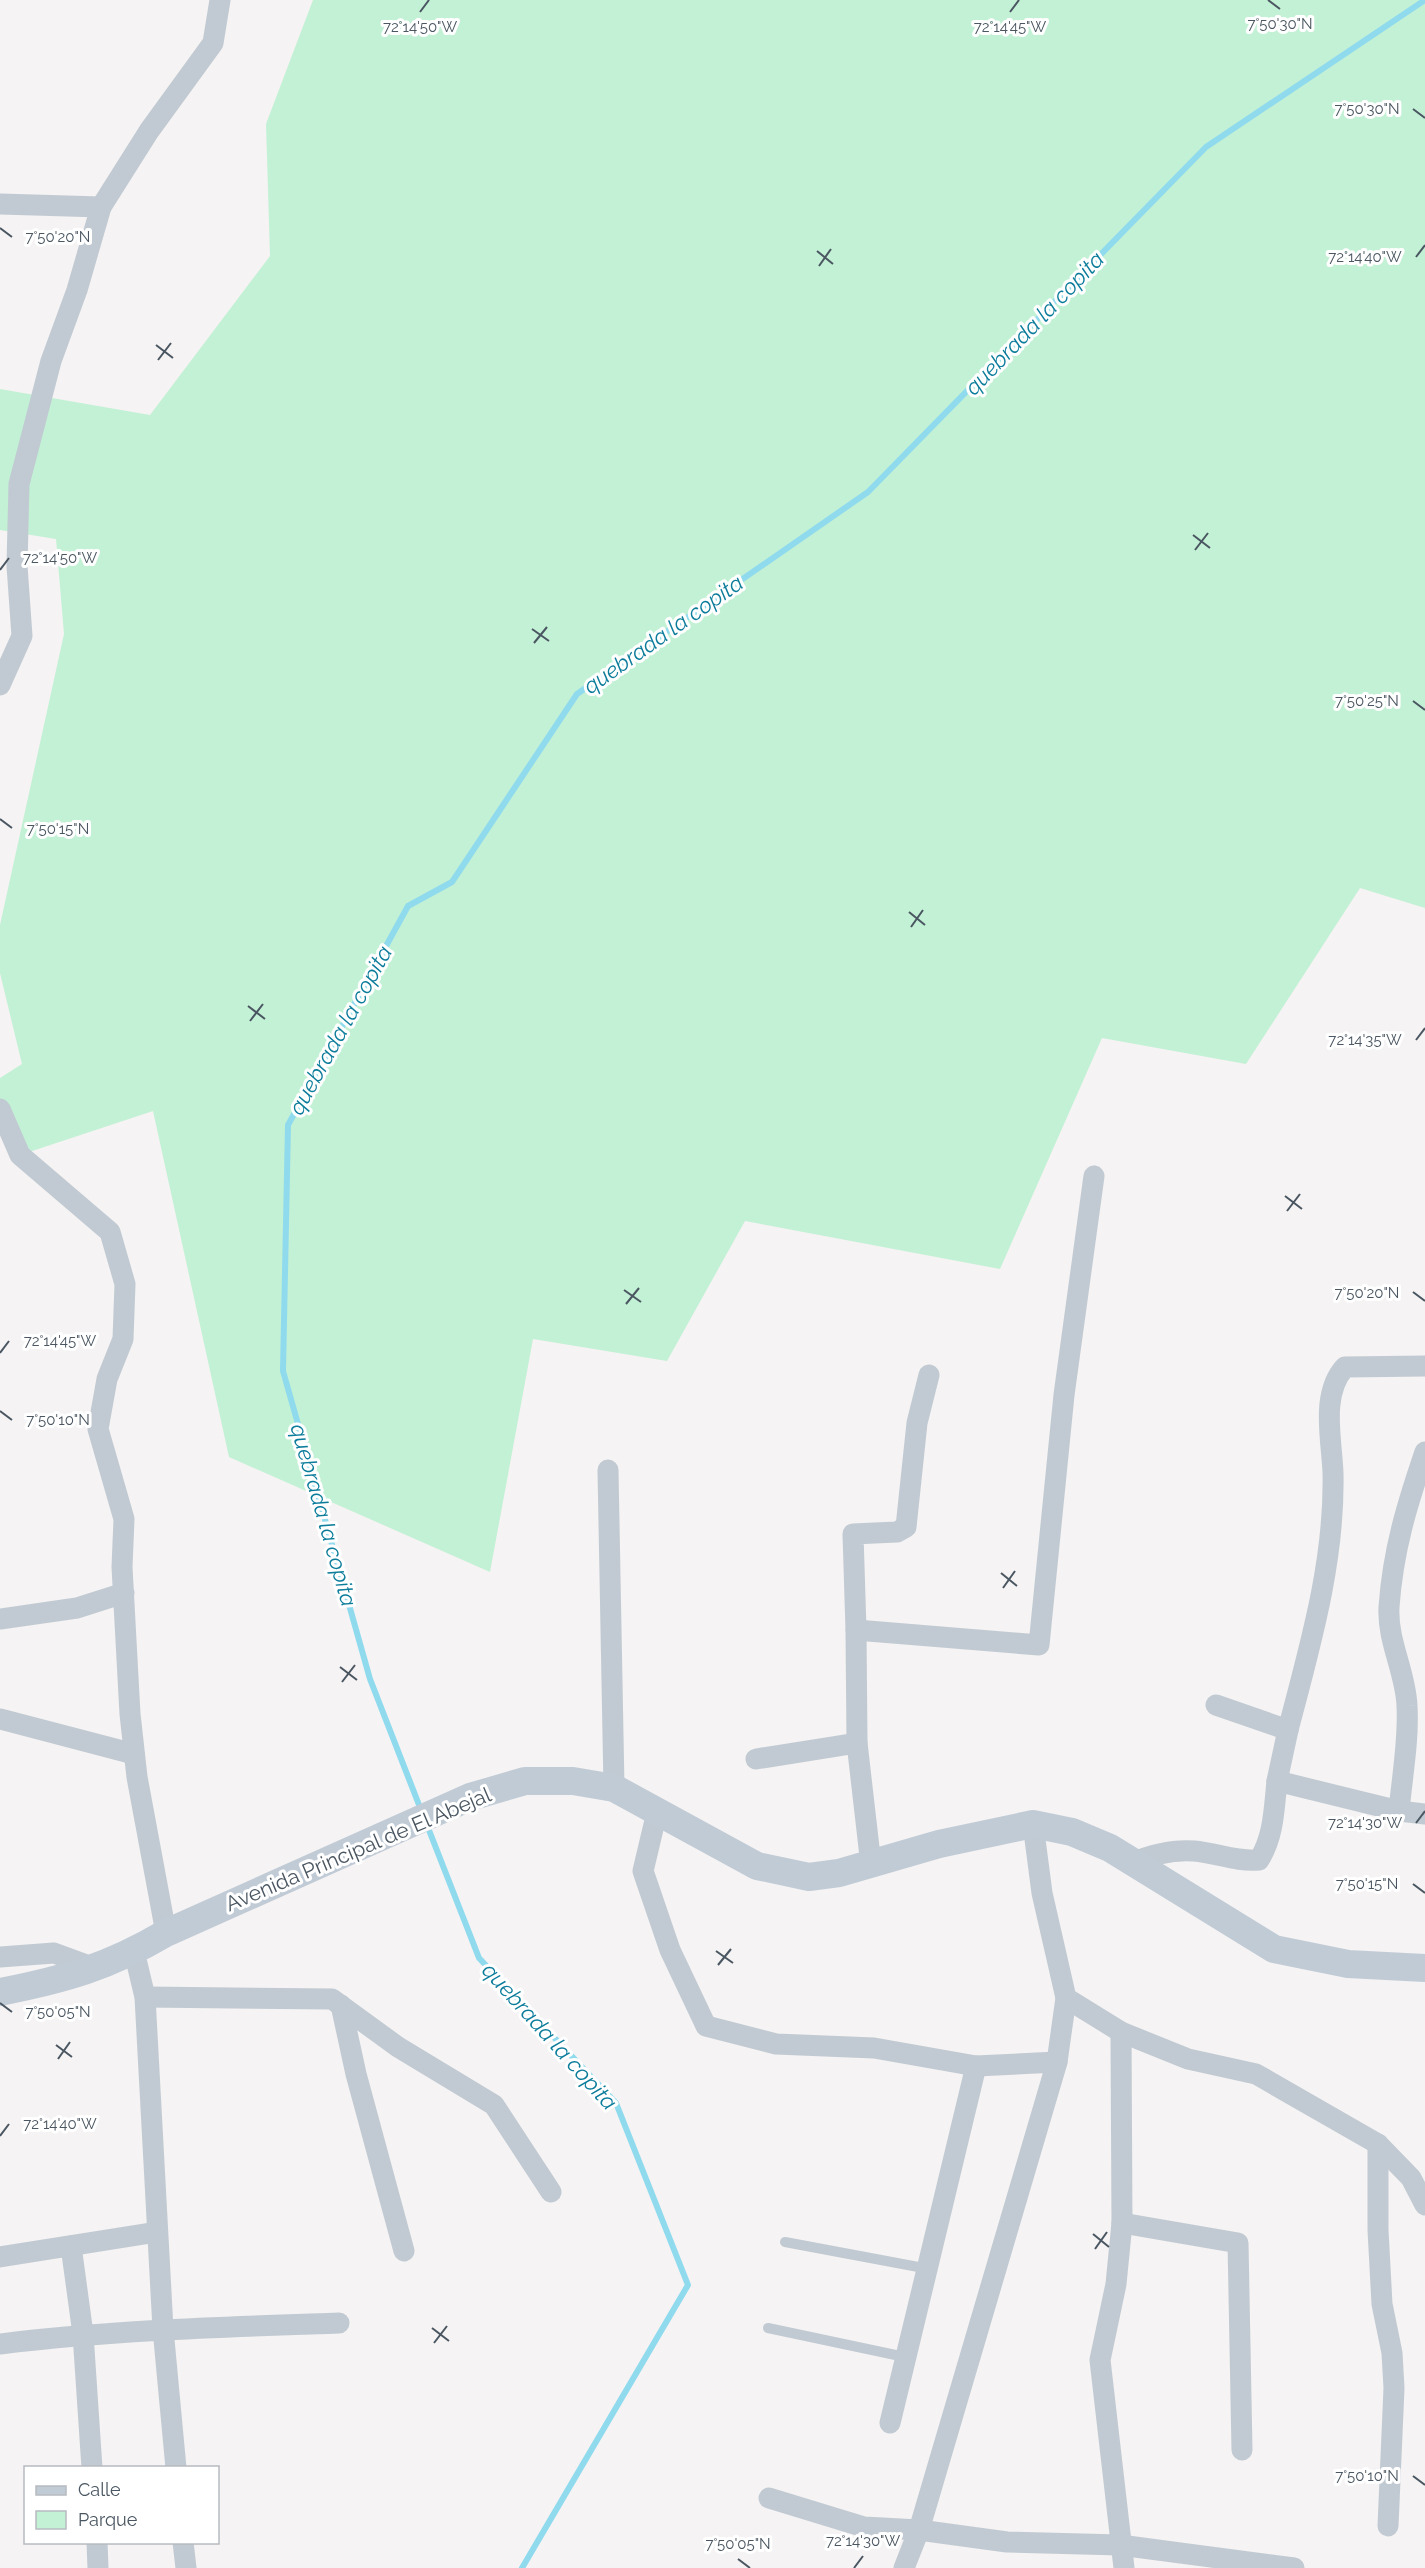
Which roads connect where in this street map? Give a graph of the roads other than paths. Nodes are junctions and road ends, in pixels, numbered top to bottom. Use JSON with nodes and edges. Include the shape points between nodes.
{"nodes":[{"id":1,"x":220,"y":0,"type":"edge"},
{"id":2,"x":0,"y":204,"type":"edge"},
{"id":3,"x":101,"y":207,"type":"junction"},
{"id":4,"x":9,"y":565,"type":"edge"},
{"id":5,"x":0,"y":685,"type":"edge"},
{"id":6,"x":0,"y":1109,"type":"edge"},
{"id":7,"x":1094,"y":1176,"type":"dead end"},
{"id":8,"x":1425,"y":1366,"type":"edge"},
{"id":9,"x":929,"y":1375,"type":"dead end"},
{"id":10,"x":1425,"y":1452,"type":"edge"},
{"id":11,"x":608,"y":1470,"type":"dead end"},
{"id":12,"x":124,"y":1593,"type":"junction"},
{"id":13,"x":0,"y":1619,"type":"edge"},
{"id":14,"x":856,"y":1630,"type":"junction"},
{"id":15,"x":1216,"y":1705,"type":"dead end"},
{"id":16,"x":0,"y":1719,"type":"edge"},
{"id":17,"x":1288,"y":1730,"type":"junction"},
{"id":18,"x":857,"y":1743,"type":"junction"},
{"id":19,"x":134,"y":1754,"type":"junction"},
{"id":20,"x":756,"y":1759,"type":"dead end"},
{"id":21,"x":1277,"y":1781,"type":"junction"},
{"id":22,"x":614,"y":1788,"type":"junction"},
{"id":23,"x":1399,"y":1811,"type":"junction"},
{"id":24,"x":657,"y":1812,"type":"junction"},
{"id":25,"x":1425,"y":1814,"type":"edge"},
{"id":26,"x":1033,"y":1824,"type":"junction"},
{"id":27,"x":1131,"y":1863,"type":"junction"},
{"id":28,"x":871,"y":1865,"type":"junction"},
{"id":29,"x":166,"y":1933,"type":"junction"},
{"id":30,"x":134,"y":1952,"type":"junction"},
{"id":31,"x":0,"y":1957,"type":"edge"},
{"id":32,"x":95,"y":1968,"type":"junction"},
{"id":33,"x":1425,"y":1968,"type":"edge"},
{"id":34,"x":0,"y":1992,"type":"edge"},
{"id":35,"x":146,"y":1997,"type":"junction"},
{"id":36,"x":1066,"y":1998,"type":"junction"},
{"id":37,"x":341,"y":2005,"type":"junction"},
{"id":38,"x":1121,"y":2032,"type":"junction"},
{"id":39,"x":1057,"y":2062,"type":"junction"},
{"id":40,"x":976,"y":2066,"type":"junction"},
{"id":41,"x":1378,"y":2144,"type":"junction"},
{"id":42,"x":551,"y":2192,"type":"dead end"},
{"id":43,"x":1425,"y":2205,"type":"edge"},
{"id":44,"x":1122,"y":2223,"type":"junction"},
{"id":45,"x":157,"y":2232,"type":"junction"},
{"id":46,"x":784,"y":2242,"type":"dead end"},
{"id":47,"x":71,"y":2246,"type":"junction"},
{"id":48,"x":404,"y":2251,"type":"dead end"},
{"id":49,"x":0,"y":2258,"type":"edge"},
{"id":50,"x":929,"y":2269,"type":"junction"},
{"id":51,"x":339,"y":2323,"type":"dead end"},
{"id":52,"x":768,"y":2328,"type":"dead end"},
{"id":53,"x":163,"y":2329,"type":"junction"},
{"id":54,"x":83,"y":2334,"type":"junction"},
{"id":55,"x":0,"y":2344,"type":"edge"},
{"id":56,"x":905,"y":2357,"type":"junction"},
{"id":57,"x":890,"y":2423,"type":"dead end"},
{"id":58,"x":1242,"y":2450,"type":"dead end"},
{"id":59,"x":92,"y":2466,"type":"edge"},
{"id":60,"x":176,"y":2466,"type":"edge"},
{"id":61,"x":769,"y":2498,"type":"dead end"},
{"id":62,"x":1388,"y":2526,"type":"dead end"},
{"id":63,"x":919,"y":2530,"type":"junction"},
{"id":64,"x":96,"y":2544,"type":"edge"},
{"id":65,"x":183,"y":2544,"type":"edge"},
{"id":66,"x":1120,"y":2545,"type":"junction"},
{"id":67,"x":98,"y":2568,"type":"edge"},
{"id":68,"x":186,"y":2568,"type":"edge"},
{"id":69,"x":904,"y":2568,"type":"edge"},
{"id":70,"x":1124,"y":2568,"type":"edge"},
{"id":71,"x":1294,"y":2568,"type":"edge"}],
"edges":[{"from":1,"to":3,"type":"street","via":[[213,44],[149,131]]},
{"from":2,"to":3,"type":"street"},
{"from":3,"to":4,"type":"street","via":[[51,361],[19,484]]},
{"from":4,"to":5,"type":"street","via":[[22,636]]},
{"from":6,"to":12,"type":"street","via":[[20,1155],[110,1232],[125,1284],[123,1339],[106,1379],[98,1429],[124,1519]]},
{"from":7,"to":14,"type":"street","via":[[1064,1395],[1039,1645]]},
{"from":8,"to":17,"type":"street","via":[[1346,1368],[1333,1389],[1329,1541],[1320,1606]]},
{"from":9,"to":14,"type":"street","via":[[917,1423],[906,1527],[897,1532],[853,1534]]},
{"from":10,"to":23,"type":"street","via":[[1399,1529],[1389,1610],[1407,1707]]},
{"from":11,"to":22,"type":"street"},
{"from":12,"to":13,"type":"street","via":[[77,1608]]},
{"from":12,"to":19,"type":"street"},
{"from":14,"to":18,"type":"street"},
{"from":15,"to":17,"type":"street"},
{"from":16,"to":19,"type":"street"},
{"from":17,"to":21,"type":"street"},
{"from":18,"to":20,"type":"street"},
{"from":18,"to":28,"type":"street"},
{"from":19,"to":29,"type":"street"},
{"from":21,"to":23,"type":"street"},
{"from":21,"to":27,"type":"street","via":[[1268,1846],[1259,1860],[1194,1851],[1154,1854]]},
{"from":22,"to":24,"type":"main road","name":"Avenida Principal de El Abejal"},
{"from":22,"to":29,"type":"main road","name":"Avenida Principal de El Abejal","via":[[573,1781],[525,1781],[470,1797]]},
{"from":23,"to":25,"type":"street"},
{"from":24,"to":28,"type":"main road","name":"Avenida Principal de El Abejal","via":[[757,1866],[809,1876]]},
{"from":24,"to":40,"type":"street","via":[[643,1871],[670,1950],[706,2026],[776,2044],[874,2048]]},
{"from":26,"to":27,"type":"main road","name":"Avenida Principal de El Abejal","via":[[1072,1832],[1110,1848]]},
{"from":26,"to":28,"type":"main road","name":"Avenida Principal de El Abejal","via":[[939,1844]]},
{"from":26,"to":36,"type":"street","via":[[1042,1893]]},
{"from":27,"to":33,"type":"main road","name":"Avenida Principal de El Abejal","via":[[1274,1949],[1348,1964]]},
{"from":29,"to":30,"type":"main road","name":"Avenida Principal de El Abejal"},
{"from":30,"to":32,"type":"main road","name":"Avenida Principal de El Abejal"},
{"from":30,"to":35,"type":"street"},
{"from":31,"to":32,"type":"street","via":[[54,1953]]},
{"from":32,"to":34,"type":"main road","name":"Avenida Principal de El Abejal","via":[[64,1979]]},
{"from":35,"to":37,"type":"street","via":[[332,1999]]},
{"from":35,"to":45,"type":"street"},
{"from":36,"to":38,"type":"street"},
{"from":36,"to":39,"type":"street"},
{"from":37,"to":42,"type":"street","via":[[398,2047],[494,2105]]},
{"from":37,"to":48,"type":"street"},
{"from":38,"to":41,"type":"street","via":[[1188,2059],[1256,2074]]},
{"from":38,"to":44,"type":"street"},
{"from":39,"to":40,"type":"street"},
{"from":39,"to":63,"type":"street"},
{"from":40,"to":50,"type":"street"},
{"from":41,"to":43,"type":"street","via":[[1411,2178]]},
{"from":41,"to":62,"type":"street","via":[[1382,2304],[1394,2388]]},
{"from":44,"to":58,"type":"street","via":[[1238,2243]]},
{"from":44,"to":66,"type":"street","via":[[1116,2284],[1100,2360]]},
{"from":45,"to":47,"type":"street"},
{"from":45,"to":53,"type":"street"},
{"from":46,"to":50,"type":"lane"},
{"from":47,"to":49,"type":"street"},
{"from":47,"to":54,"type":"street"},
{"from":50,"to":56,"type":"street"},
{"from":51,"to":53,"type":"street"},
{"from":52,"to":56,"type":"lane"},
{"from":53,"to":54,"type":"street"},
{"from":53,"to":60,"type":"street"},
{"from":54,"to":55,"type":"street"},
{"from":54,"to":59,"type":"street"},
{"from":56,"to":57,"type":"street"},
{"from":61,"to":63,"type":"street","via":[[864,2527]]},
{"from":63,"to":66,"type":"street","via":[[1008,2542]]},
{"from":63,"to":69,"type":"street"},
{"from":64,"to":67,"type":"street"},
{"from":65,"to":68,"type":"street"},
{"from":66,"to":70,"type":"street"},
{"from":66,"to":71,"type":"street"}]}
